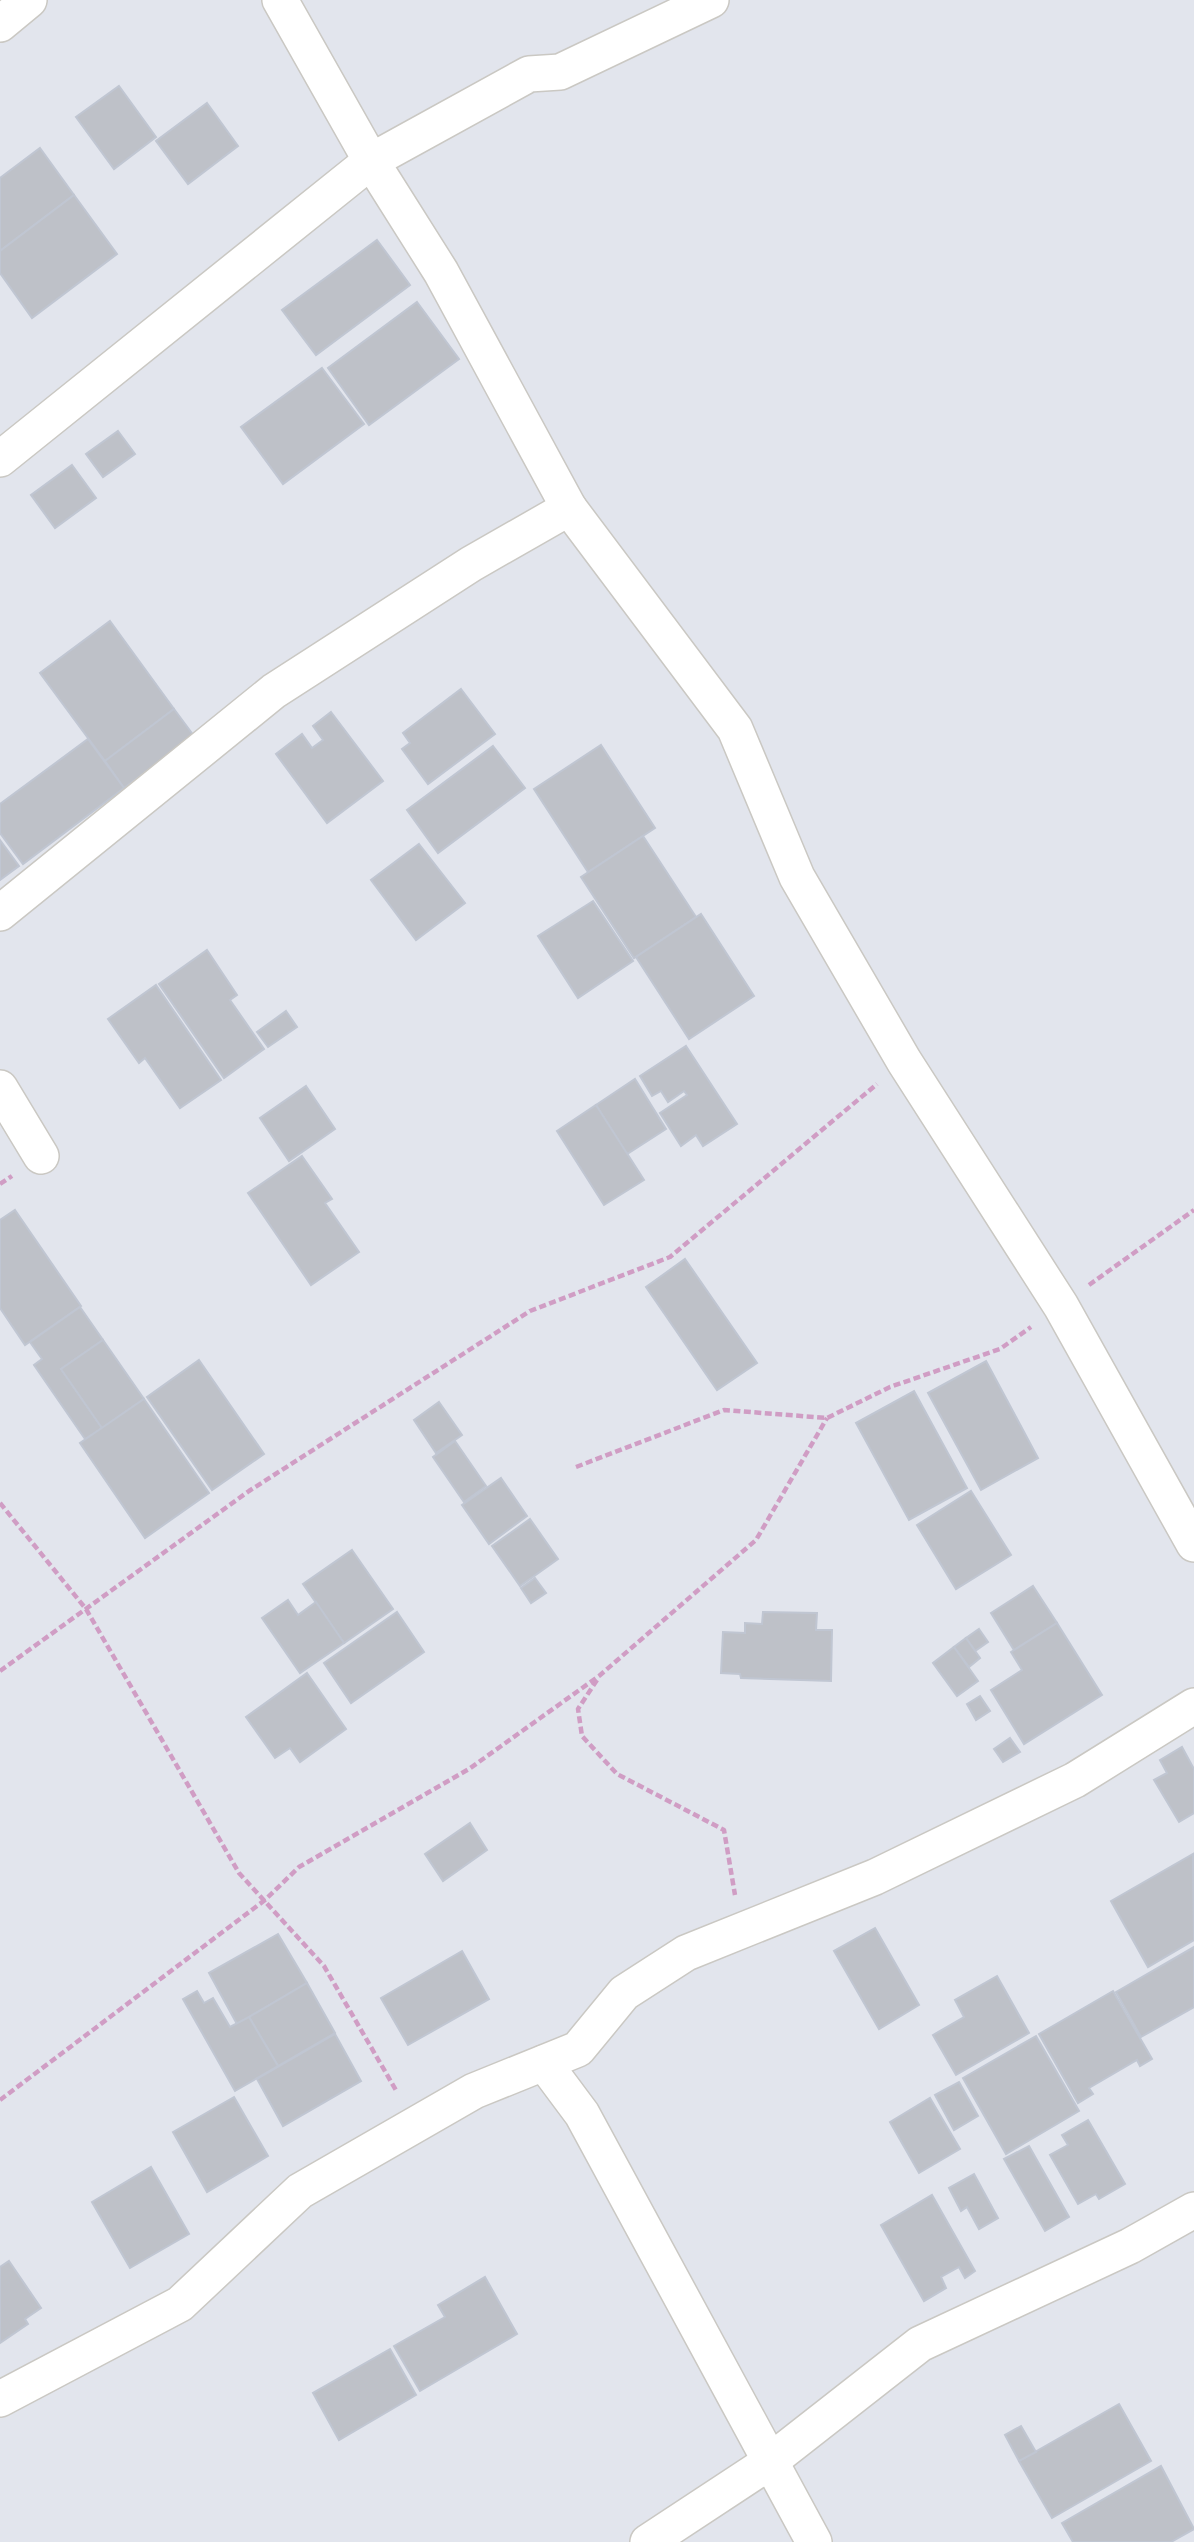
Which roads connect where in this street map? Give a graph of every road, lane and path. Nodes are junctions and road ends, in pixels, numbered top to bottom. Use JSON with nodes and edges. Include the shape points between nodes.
{"nodes":[{"id":1,"x":29,"y":0,"type":"edge"},
{"id":2,"x":280,"y":0,"type":"edge"},
{"id":3,"x":711,"y":0,"type":"edge"},
{"id":4,"x":0,"y":24,"type":"edge"},
{"id":5,"x":371,"y":162,"type":"junction"},
{"id":6,"x":0,"y":459,"type":"edge"},
{"id":7,"x":569,"y":508,"type":"junction"},
{"id":8,"x":0,"y":913,"type":"edge"},
{"id":9,"x":904,"y":1061,"type":"junction"},
{"id":10,"x":0,"y":1088,"type":"edge"},
{"id":11,"x":41,"y":1156,"type":"dead end"},
{"id":12,"x":1194,"y":1210,"type":"edge"},
{"id":13,"x":1060,"y":1306,"type":"junction"},
{"id":14,"x":827,"y":1418,"type":"junction"},
{"id":15,"x":576,"y":1467,"type":"dead end"},
{"id":16,"x":0,"y":1503,"type":"edge"},
{"id":17,"x":1194,"y":1544,"type":"edge"},
{"id":18,"x":86,"y":1609,"type":"junction"},
{"id":19,"x":0,"y":1671,"type":"edge"},
{"id":20,"x":599,"y":1676,"type":"junction"},
{"id":21,"x":1194,"y":1706,"type":"edge"},
{"id":22,"x":264,"y":1900,"type":"junction"},
{"id":23,"x":740,"y":1930,"type":"junction"},
{"id":24,"x":544,"y":2063,"type":"junction"},
{"id":25,"x":0,"y":2100,"type":"edge"},
{"id":26,"x":415,"y":2125,"type":"junction"},
{"id":27,"x":1194,"y":2210,"type":"edge"},
{"id":28,"x":0,"y":2399,"type":"edge"},
{"id":29,"x":768,"y":2463,"type":"junction"},
{"id":30,"x":648,"y":2542,"type":"edge"},
{"id":31,"x":814,"y":2542,"type":"edge"}],
"edges":[{"from":1,"to":4,"type":"street"},
{"from":2,"to":5,"type":"street"},
{"from":3,"to":5,"type":"street","via":[[560,72],[529,74]]},
{"from":5,"to":6,"type":"street"},
{"from":5,"to":7,"type":"street","via":[[441,272]]},
{"from":7,"to":8,"type":"street","via":[[471,564],[274,691]]},
{"from":7,"to":9,"type":"street","via":[[735,729],[797,877]]},
{"from":9,"to":13,"type":"street"},
{"from":9,"to":18,"type":"path","via":[[670,1256],[530,1311],[249,1491]]},
{"from":10,"to":11,"type":"street"},
{"from":12,"to":13,"type":"path"},
{"from":13,"to":14,"type":"path","via":[[1000,1349],[890,1387]]},
{"from":13,"to":17,"type":"street"},
{"from":14,"to":15,"type":"path","via":[[724,1410]]},
{"from":14,"to":20,"type":"path","via":[[756,1540]]},
{"from":16,"to":18,"type":"path"},
{"from":18,"to":19,"type":"path"},
{"from":18,"to":22,"type":"path","via":[[239,1873]]},
{"from":20,"to":22,"type":"path","via":[[469,1769],[299,1867]]},
{"from":20,"to":23,"type":"path","via":[[578,1709],[582,1736],[617,1774],[724,1830]]},
{"from":21,"to":23,"type":"street","via":[[1075,1780],[875,1877]]},
{"from":22,"to":25,"type":"path"},
{"from":22,"to":26,"type":"path","via":[[324,1966]]},
{"from":23,"to":24,"type":"street","via":[[686,1953],[624,1993],[578,2049]]},
{"from":24,"to":26,"type":"street","via":[[474,2091]]},
{"from":24,"to":29,"type":"street","via":[[582,2114]]},
{"from":26,"to":28,"type":"street","via":[[300,2191],[180,2304]]},
{"from":27,"to":29,"type":"street","via":[[1130,2246],[920,2344]]},
{"from":29,"to":30,"type":"street"},
{"from":29,"to":31,"type":"street"}]}
